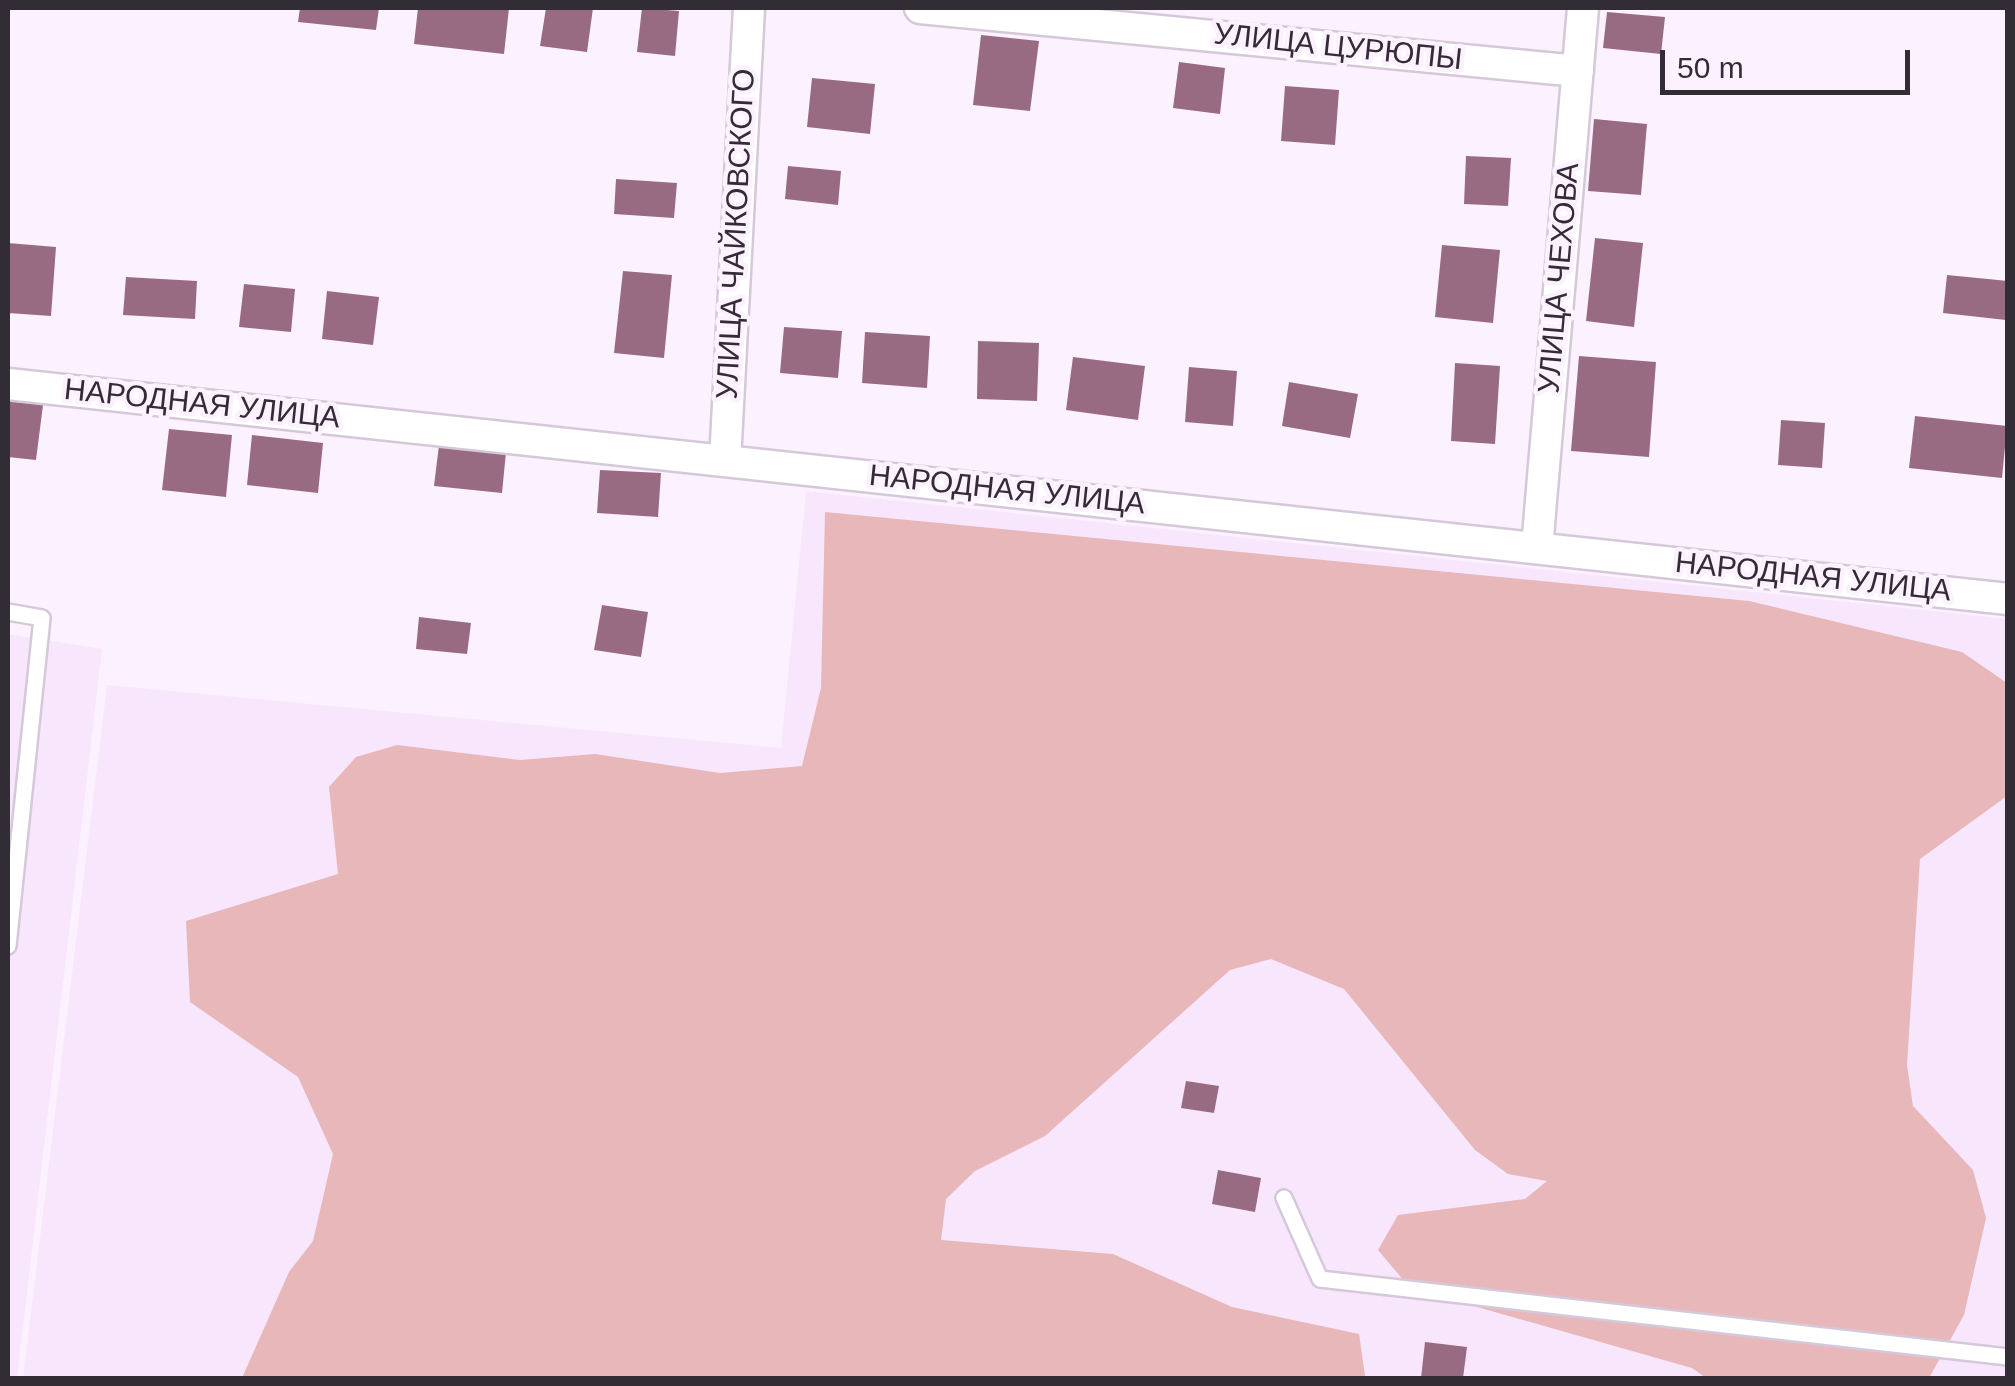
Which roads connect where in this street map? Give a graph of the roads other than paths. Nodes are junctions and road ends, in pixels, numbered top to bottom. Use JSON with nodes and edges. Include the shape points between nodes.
{"nodes":[{"id":1,"x":748,"y":8,"type":"edge"},
{"id":2,"x":920,"y":8,"type":"edge"},
{"id":3,"x":1584,"y":8,"type":"edge"},
{"id":4,"x":1578,"y":71,"type":"junction"},
{"id":5,"x":8,"y":384,"type":"edge"},
{"id":6,"x":725,"y":461,"type":"junction"},
{"id":7,"x":1536,"y":548,"type":"junction"},
{"id":8,"x":2008,"y":598,"type":"edge"},
{"id":9,"x":8,"y":612,"type":"edge"},
{"id":10,"x":8,"y":946,"type":"edge"},
{"id":11,"x":1284,"y":1198,"type":"dead end"},
{"id":12,"x":2008,"y":1357,"type":"edge"}],
"edges":[{"from":1,"to":6,"type":"street","name":"УЛИЦА ЧАЙКОВСКОГО"},
{"from":2,"to":4,"type":"street","name":"УЛИЦА ЦУРЮПЫ"},
{"from":3,"to":4,"type":"street","name":"УЛИЦА ЧЕХОВА"},
{"from":4,"to":7,"type":"street","name":"УЛИЦА ЧЕХОВА"},
{"from":5,"to":6,"type":"street","name":"НАРОДНАЯ УЛИЦА"},
{"from":6,"to":7,"type":"street","name":"НАРОДНАЯ УЛИЦА"},
{"from":7,"to":8,"type":"street","name":"НАРОДНАЯ УЛИЦА"},
{"from":9,"to":10,"type":"lane","via":[[42,618]]},
{"from":11,"to":12,"type":"lane","via":[[1320,1279]]}]}
